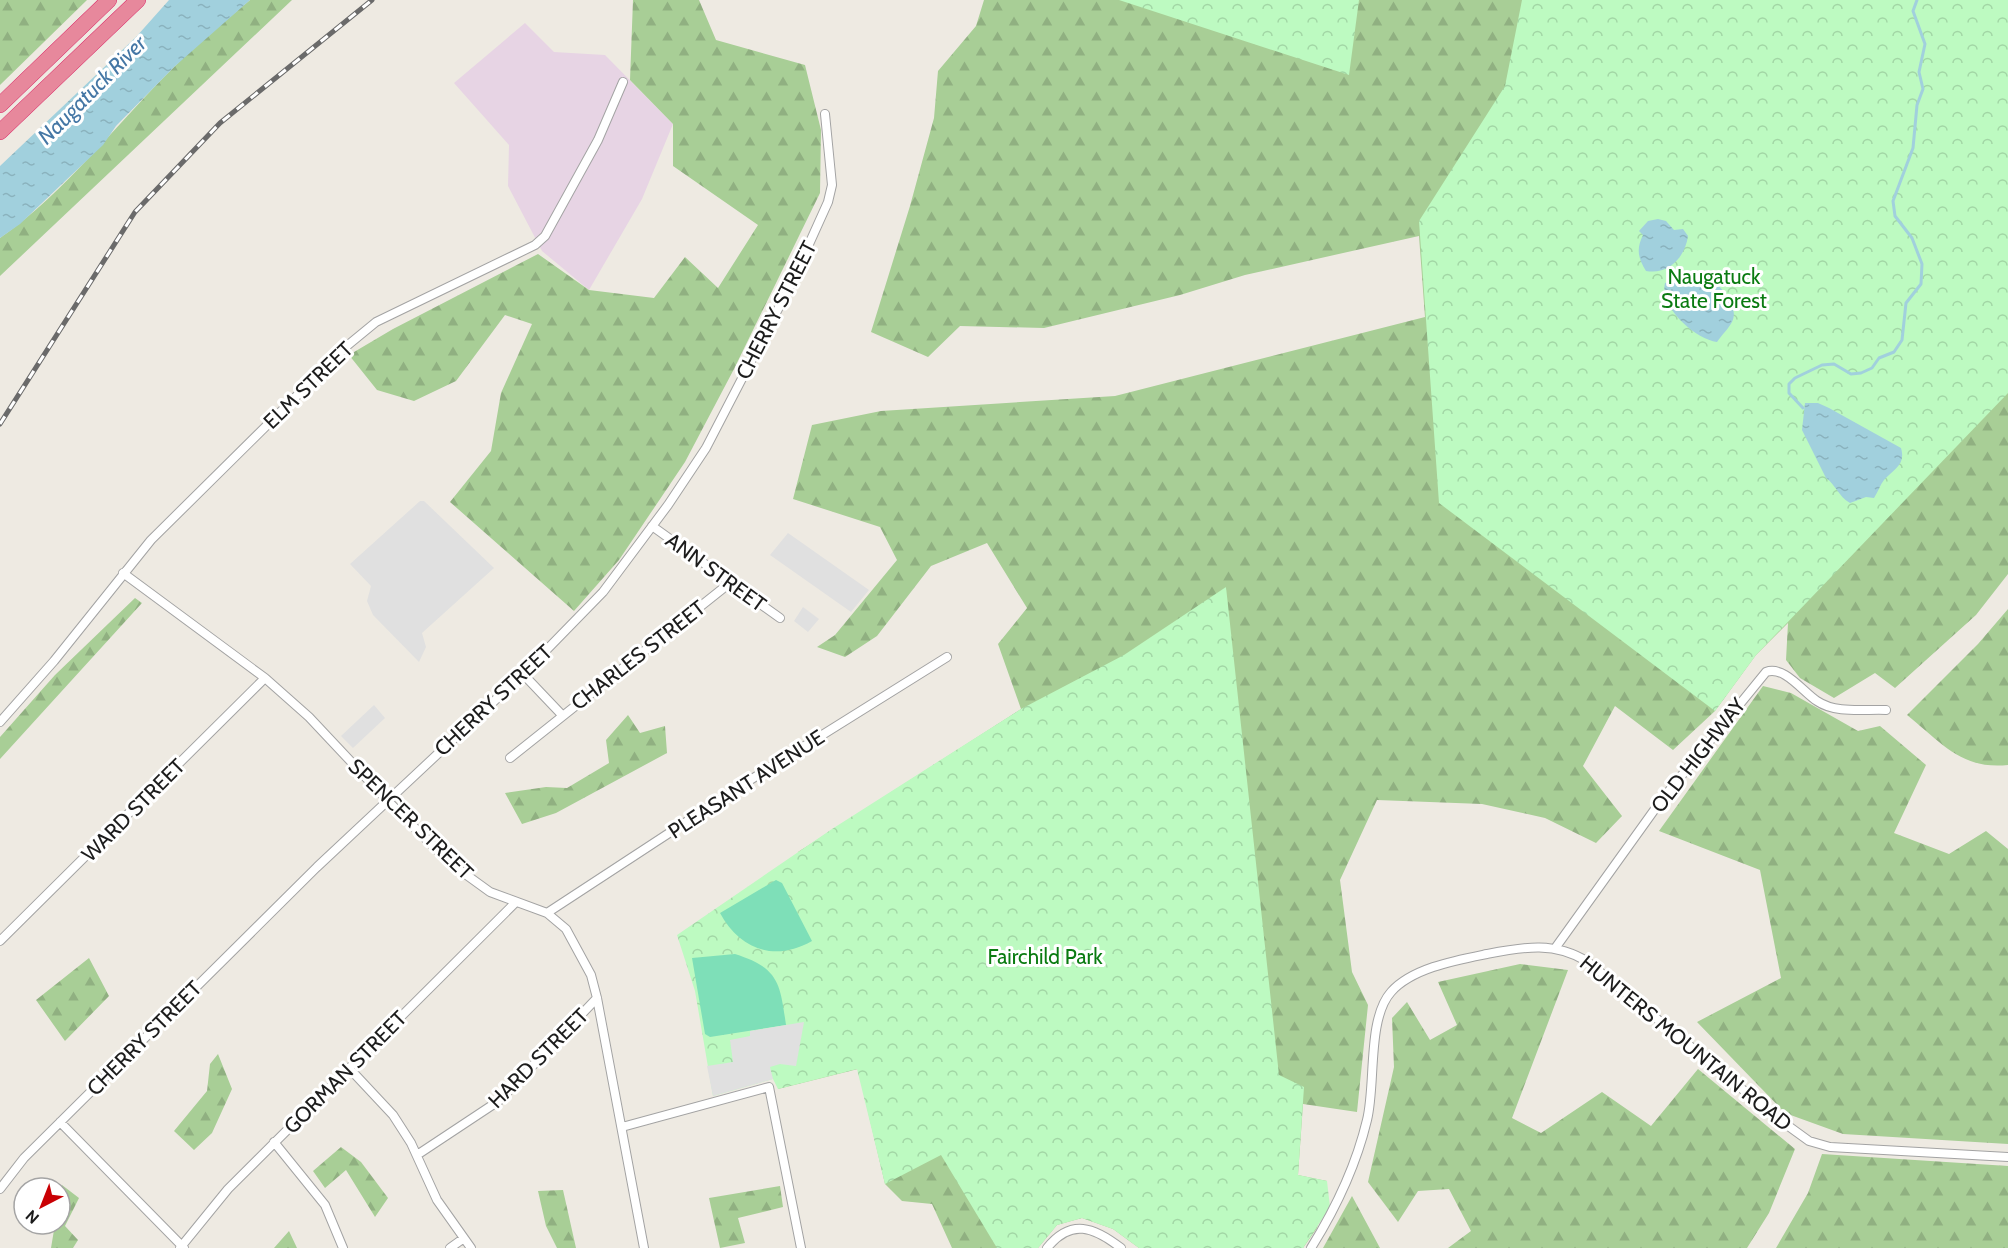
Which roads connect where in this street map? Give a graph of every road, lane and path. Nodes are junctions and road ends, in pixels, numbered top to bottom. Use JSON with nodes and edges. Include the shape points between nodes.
{"nodes":[{"id":1,"x":109,"y":0,"type":"edge"},
{"id":2,"x":138,"y":0,"type":"edge"},
{"id":3,"x":623,"y":81,"type":"dead end"},
{"id":4,"x":0,"y":105,"type":"edge"},
{"id":5,"x":825,"y":114,"type":"dead end"},
{"id":6,"x":0,"y":132,"type":"edge"},
{"id":7,"x":652,"y":526,"type":"junction"},
{"id":8,"x":123,"y":573,"type":"junction"},
{"id":9,"x":731,"y":582,"type":"junction"},
{"id":10,"x":780,"y":618,"type":"dead end"},
{"id":11,"x":947,"y":657,"type":"dead end"},
{"id":12,"x":523,"y":674,"type":"junction"},
{"id":13,"x":265,"y":678,"type":"junction"},
{"id":14,"x":1886,"y":710,"type":"dead end"},
{"id":15,"x":562,"y":715,"type":"junction"},
{"id":16,"x":0,"y":722,"type":"edge"},
{"id":17,"x":510,"y":758,"type":"dead end"},
{"id":18,"x":387,"y":800,"type":"junction"},
{"id":19,"x":516,"y":903,"type":"junction"},
{"id":20,"x":547,"y":913,"type":"junction"},
{"id":21,"x":0,"y":941,"type":"edge"},
{"id":22,"x":1556,"y":948,"type":"junction"},
{"id":23,"x":597,"y":998,"type":"junction"},
{"id":24,"x":349,"y":1068,"type":"junction"},
{"id":25,"x":60,"y":1122,"type":"junction"},
{"id":26,"x":622,"y":1127,"type":"junction"},
{"id":27,"x":274,"y":1142,"type":"junction"},
{"id":28,"x":417,"y":1155,"type":"junction"},
{"id":29,"x":2008,"y":1157,"type":"edge"},
{"id":30,"x":0,"y":1189,"type":"edge"},
{"id":31,"x":464,"y":1238,"type":"junction"},
{"id":32,"x":182,"y":1247,"type":"edge"},
{"id":33,"x":343,"y":1248,"type":"edge"},
{"id":34,"x":450,"y":1248,"type":"edge"},
{"id":35,"x":471,"y":1248,"type":"edge"},
{"id":36,"x":644,"y":1248,"type":"edge"},
{"id":37,"x":801,"y":1248,"type":"edge"},
{"id":38,"x":1047,"y":1248,"type":"edge"},
{"id":39,"x":1121,"y":1248,"type":"edge"},
{"id":40,"x":1311,"y":1248,"type":"edge"}],
"edges":[{"from":1,"to":4,"type":"highway"},
{"from":2,"to":6,"type":"highway"},
{"from":3,"to":8,"type":"street","name":"ELM STREET","via":[[598,140],[545,236],[535,245],[376,322],[202,489]]},
{"from":5,"to":7,"type":"street","name":"CHERRY STREET","via":[[832,172],[828,202],[791,284],[706,448]]},
{"from":7,"to":9,"type":"street","name":"ANN STREET"},
{"from":7,"to":12,"type":"street","name":"CHERRY STREET","via":[[603,592]]},
{"from":8,"to":13,"type":"street","name":"SPENCER STREET"},
{"from":8,"to":16,"type":"street","name":"ELM STREET"},
{"from":9,"to":10,"type":"street","name":"ANN STREET"},
{"from":9,"to":15,"type":"street","name":"CHARLES STREET"},
{"from":11,"to":20,"type":"street","name":"PLEASANT AVENUE"},
{"from":12,"to":15,"type":"street","name":"CHARLES STREET"},
{"from":12,"to":18,"type":"street","name":"CHERRY STREET"},
{"from":13,"to":18,"type":"street","name":"SPENCER STREET","via":[[309,717]]},
{"from":13,"to":21,"type":"street","name":"WARD STREET"},
{"from":14,"to":22,"type":"street","name":"OLD HIGHWAY","via":[[1830,707],[1774,670],[1766,672],[1656,809]]},
{"from":15,"to":17,"type":"street"},
{"from":18,"to":19,"type":"street","name":"SPENCER STREET","via":[[450,863],[490,892]]},
{"from":18,"to":25,"type":"street","name":"CHERRY STREET"},
{"from":19,"to":20,"type":"street","name":"SPENCER STREET"},
{"from":19,"to":24,"type":"street","name":"GORMAN STREET"},
{"from":20,"to":23,"type":"street","name":"SPENCER STREET","via":[[575,941]]},
{"from":22,"to":29,"type":"street","name":"HUNTERS MOUNTAIN ROAD","via":[[1575,954],[1614,982],[1809,1141],[1830,1147]]},
{"from":22,"to":40,"type":"street","name":"HUNTERS MOUNTAIN ROAD","via":[[1513,949],[1450,963],[1406,980],[1390,992],[1379,1015],[1363,1135],[1338,1203]]},
{"from":23,"to":26,"type":"street","name":"SPENCER STREET"},
{"from":23,"to":28,"type":"street","name":"HARD STREET","via":[[500,1100]]},
{"from":24,"to":27,"type":"street","name":"GORMAN STREET"},
{"from":24,"to":28,"type":"street","via":[[393,1115]]},
{"from":25,"to":30,"type":"street","name":"CHERRY STREET"},
{"from":25,"to":32,"type":"street"},
{"from":26,"to":36,"type":"street","name":"SPENCER STREET"},
{"from":26,"to":37,"type":"street","via":[[769,1087]]},
{"from":27,"to":32,"type":"street","name":"GORMAN STREET","via":[[228,1189]]},
{"from":27,"to":33,"type":"street","via":[[325,1205]]},
{"from":28,"to":31,"type":"street","via":[[437,1200]]},
{"from":31,"to":34,"type":"street"},
{"from":31,"to":35,"type":"street"},
{"from":38,"to":39,"type":"street","via":[[1062,1232],[1079,1228],[1093,1231]]}]}
